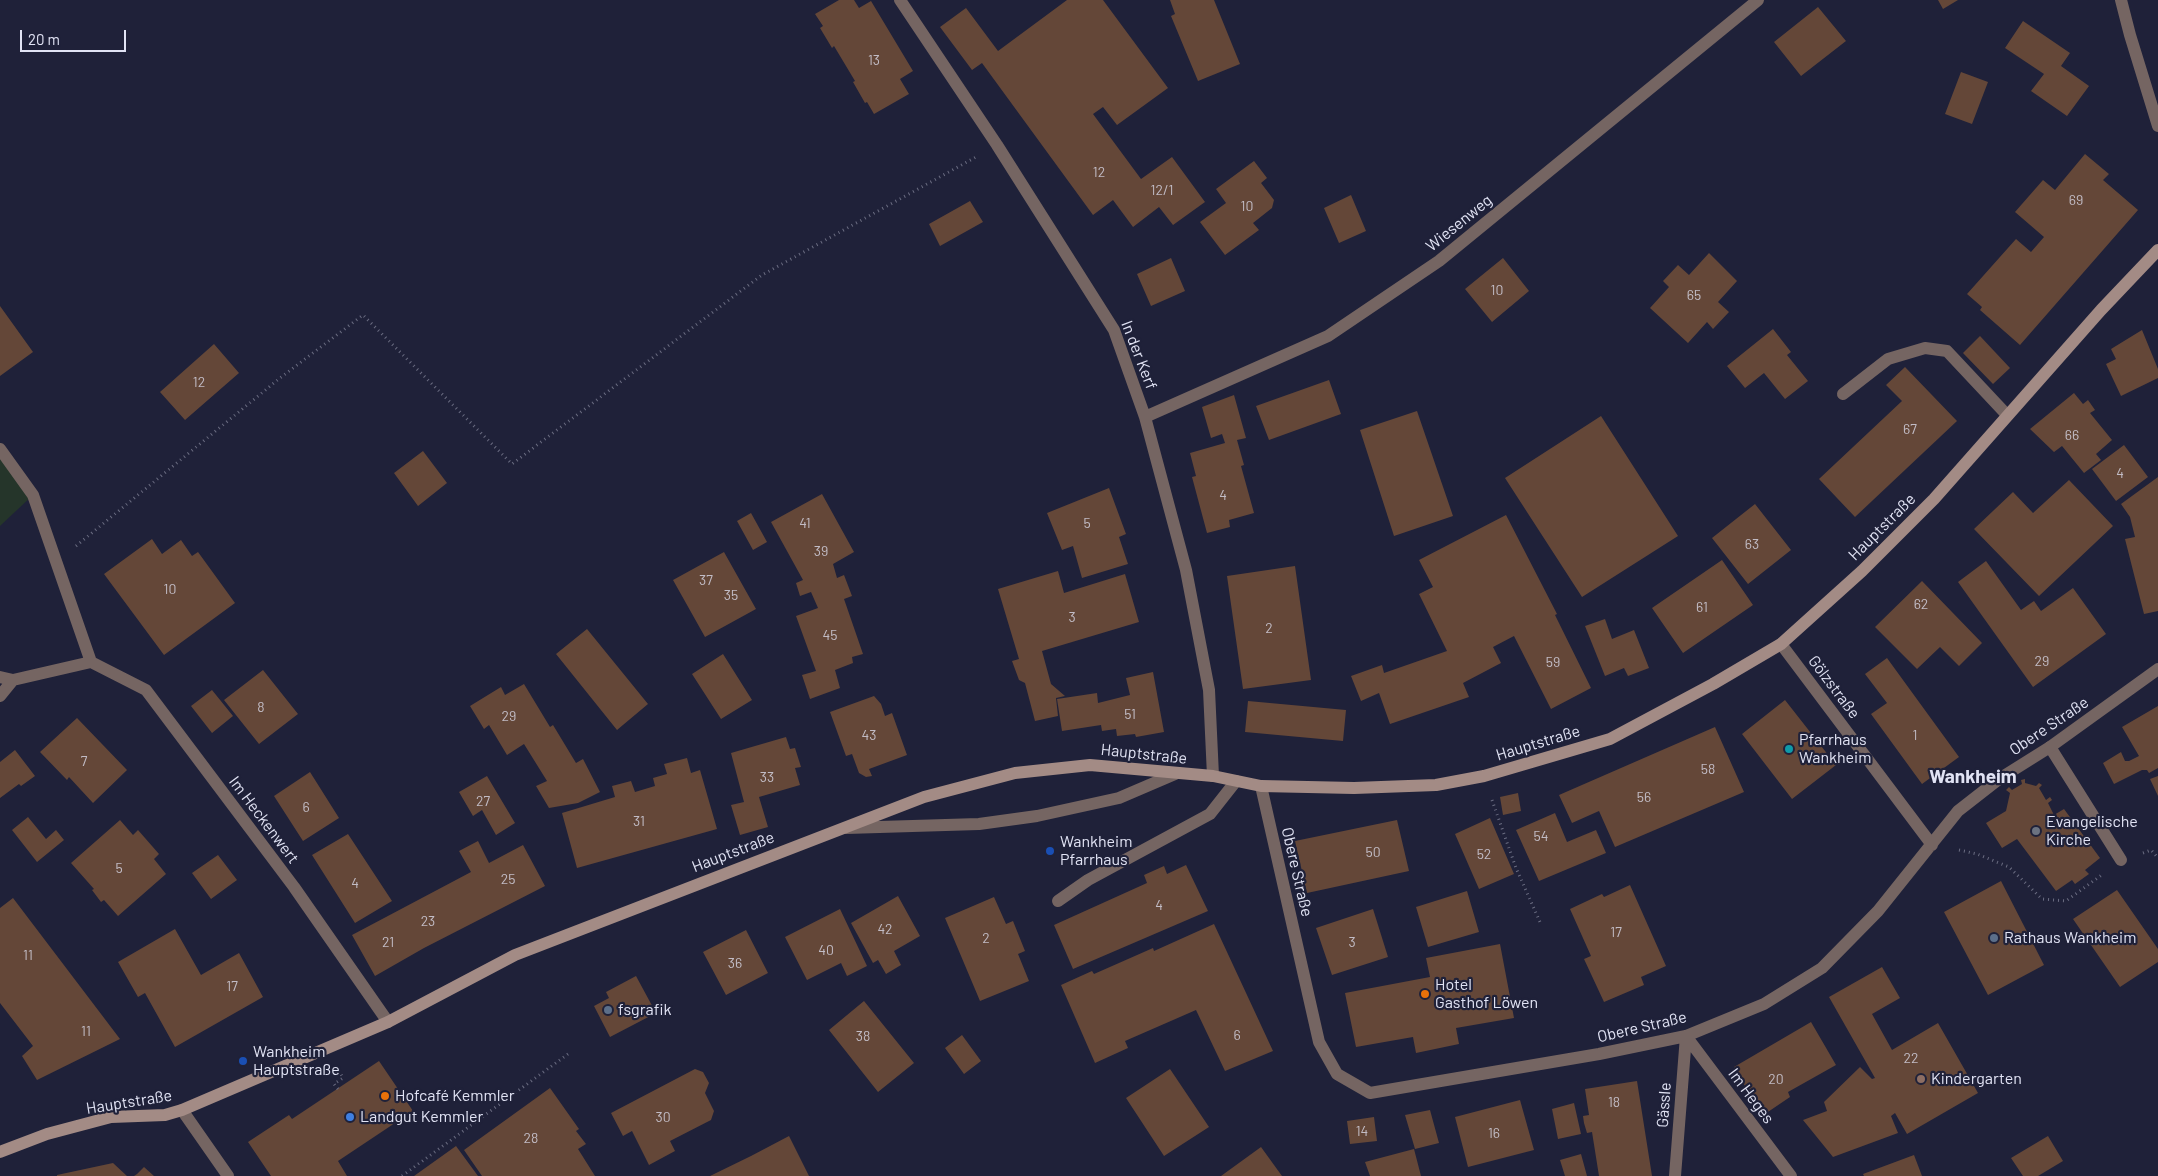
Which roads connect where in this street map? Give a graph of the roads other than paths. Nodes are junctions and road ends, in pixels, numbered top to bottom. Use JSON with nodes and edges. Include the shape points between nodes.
{"nodes":[{"id":1,"x":900,"y":0,"type":"edge"},
{"id":2,"x":1758,"y":0,"type":"edge"},
{"id":3,"x":2121,"y":0,"type":"edge"},
{"id":4,"x":2158,"y":126,"type":"edge"},
{"id":5,"x":2158,"y":250,"type":"edge"},
{"id":6,"x":1843,"y":394,"type":"dead end"},
{"id":7,"x":2007,"y":415,"type":"junction"},
{"id":8,"x":1145,"y":418,"type":"junction"},
{"id":9,"x":0,"y":449,"type":"edge"},
{"id":10,"x":1781,"y":644,"type":"junction"},
{"id":11,"x":91,"y":662,"type":"junction"},
{"id":12,"x":2158,"y":669,"type":"edge"},
{"id":13,"x":6,"y":678,"type":"edge"},
{"id":14,"x":0,"y":696,"type":"edge"},
{"id":15,"x":2050,"y":747,"type":"junction"},
{"id":16,"x":1175,"y":774,"type":"junction"},
{"id":17,"x":1213,"y":776,"type":"junction"},
{"id":18,"x":1236,"y":781,"type":"junction"},
{"id":19,"x":1261,"y":786,"type":"junction"},
{"id":20,"x":839,"y":828,"type":"junction"},
{"id":21,"x":1932,"y":845,"type":"junction"},
{"id":22,"x":2121,"y":860,"type":"road end"},
{"id":23,"x":1058,"y":901,"type":"dead end"},
{"id":24,"x":388,"y":1022,"type":"junction"},
{"id":25,"x":1686,"y":1036,"type":"junction"},
{"id":26,"x":182,"y":1110,"type":"junction"},
{"id":27,"x":0,"y":1152,"type":"edge"},
{"id":28,"x":228,"y":1176,"type":"edge"},
{"id":29,"x":1674,"y":1176,"type":"edge"},
{"id":30,"x":1791,"y":1176,"type":"edge"}],
"edges":[{"from":1,"to":8,"type":"street","name":"In der Kerf","via":[[997,144],[1114,330]]},
{"from":2,"to":8,"type":"street","name":"Wiesenweg","via":[[1439,261],[1328,336]]},
{"from":3,"to":4,"type":"street"},
{"from":5,"to":7,"type":"street","name":"Hauptstraße"},
{"from":6,"to":7,"type":"street","via":[[1888,359],[1925,348],[1947,352]]},
{"from":7,"to":10,"type":"street","name":"Hauptstraße","via":[[1934,499],[1862,571]]},
{"from":8,"to":17,"type":"street","name":"In der Kerf","via":[[1186,570],[1209,690]]},
{"from":9,"to":11,"type":"street","via":[[33,495]]},
{"from":10,"to":19,"type":"street","name":"Hauptstraße","via":[[1610,739],[1484,776],[1436,785],[1354,788]]},
{"from":10,"to":21,"type":"street","name":"Gölzstraße"},
{"from":11,"to":13,"type":"street"},
{"from":11,"to":24,"type":"street","name":"Im Heckenwert","via":[[146,690],[294,887]]},
{"from":12,"to":15,"type":"street","name":"Obere Straße"},
{"from":13,"to":14,"type":"street"},
{"from":15,"to":21,"type":"street","name":"Obere Straße","via":[[1999,779],[1958,811]]},
{"from":15,"to":22,"type":"street"},
{"from":16,"to":17,"type":"street","name":"Hauptstraße"},
{"from":16,"to":20,"type":"street","via":[[1119,798],[1037,816],[979,824]]},
{"from":16,"to":20,"type":"street","name":"Hauptstraße","via":[[1090,765],[1014,773],[924,797]]},
{"from":17,"to":18,"type":"street","name":"Hauptstraße"},
{"from":18,"to":19,"type":"street","name":"Hauptstraße"},
{"from":18,"to":23,"type":"street","via":[[1210,814],[1088,880]]},
{"from":19,"to":25,"type":"street","name":"Obere Straße","via":[[1319,1042],[1337,1074],[1370,1093]]},
{"from":20,"to":24,"type":"street","name":"Hauptstraße","via":[[515,955]]},
{"from":21,"to":25,"type":"street","name":"Obere Straße","via":[[1878,911],[1822,968],[1764,1004]]},
{"from":24,"to":26,"type":"street","name":"Hauptstraße"},
{"from":25,"to":29,"type":"street","name":"Gässle"},
{"from":25,"to":30,"type":"street","name":"Im Heges"},
{"from":26,"to":27,"type":"street","name":"Hauptstraße","via":[[111,1117],[47,1134]]},
{"from":26,"to":28,"type":"street"}]}
